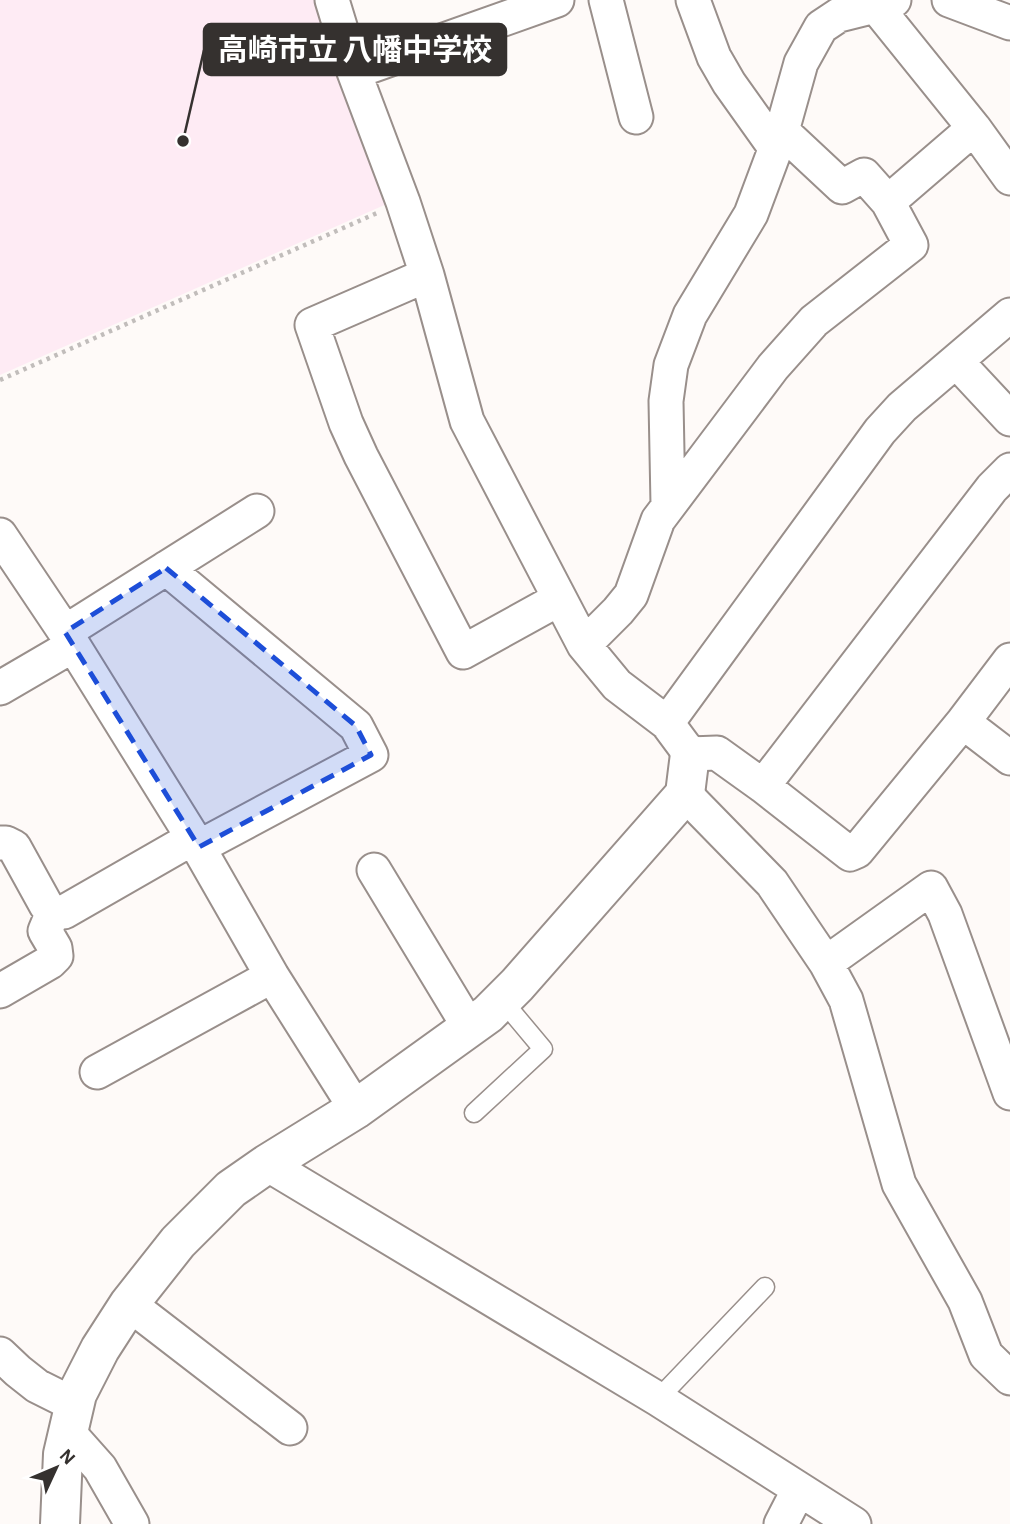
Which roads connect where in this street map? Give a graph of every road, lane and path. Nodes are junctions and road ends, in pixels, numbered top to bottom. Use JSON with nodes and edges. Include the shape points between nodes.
{"nodes":[{"id":1,"x":332,"y":0,"type":"edge"},
{"id":2,"x":557,"y":0,"type":"edge"},
{"id":3,"x":606,"y":0,"type":"edge"},
{"id":4,"x":693,"y":0,"type":"edge"},
{"id":5,"x":949,"y":0,"type":"edge"},
{"id":6,"x":880,"y":4,"type":"edge"},
{"id":7,"x":1010,"y":23,"type":"edge"},
{"id":8,"x":354,"y":72,"type":"junction"},
{"id":9,"x":636,"y":117,"type":"dead end"},
{"id":10,"x":974,"y":128,"type":"junction"},
{"id":11,"x":779,"y":140,"type":"junction"},
{"id":12,"x":1010,"y":178,"type":"edge"},
{"id":13,"x":403,"y":202,"type":"junction"},
{"id":14,"x":888,"y":202,"type":"junction"},
{"id":15,"x":426,"y":275,"type":"junction"},
{"id":16,"x":1010,"y":315,"type":"edge"},
{"id":17,"x":956,"y":362,"type":"junction"},
{"id":18,"x":0,"y":380,"type":"edge"},
{"id":19,"x":1010,"y":419,"type":"edge"},
{"id":20,"x":1010,"y":470,"type":"edge"},
{"id":21,"x":668,"y":505,"type":"junction"},
{"id":22,"x":257,"y":511,"type":"dead end"},
{"id":23,"x":0,"y":535,"type":"edge"},
{"id":24,"x":166,"y":568,"type":"junction"},
{"id":25,"x":559,"y":599,"type":"junction"},
{"id":26,"x":69,"y":639,"type":"junction"},
{"id":27,"x":584,"y":645,"type":"junction"},
{"id":28,"x":1010,"y":660,"type":"edge"},
{"id":29,"x":0,"y":688,"type":"edge"},
{"id":30,"x":963,"y":722,"type":"junction"},
{"id":31,"x":667,"y":723,"type":"junction"},
{"id":32,"x":690,"y":754,"type":"junction"},
{"id":33,"x":1010,"y":758,"type":"edge"},
{"id":34,"x":763,"y":786,"type":"junction"},
{"id":35,"x":685,"y":793,"type":"junction"},
{"id":36,"x":196,"y":842,"type":"junction"},
{"id":37,"x":0,"y":843,"type":"edge"},
{"id":38,"x":374,"y":870,"type":"dead end"},
{"id":39,"x":53,"y":912,"type":"junction"},
{"id":40,"x":826,"y":963,"type":"junction"},
{"id":41,"x":272,"y":976,"type":"junction"},
{"id":42,"x":0,"y":991,"type":"edge"},
{"id":43,"x":502,"y":1000,"type":"junction"},
{"id":44,"x":469,"y":1027,"type":"junction"},
{"id":45,"x":97,"y":1072,"type":"dead end"},
{"id":46,"x":1010,"y":1093,"type":"edge"},
{"id":47,"x":356,"y":1109,"type":"junction"},
{"id":48,"x":474,"y":1113,"type":"dead end"},
{"id":49,"x":267,"y":1164,"type":"junction"},
{"id":50,"x":765,"y":1287,"type":"dead end"},
{"id":51,"x":129,"y":1304,"type":"junction"},
{"id":52,"x":0,"y":1354,"type":"edge"},
{"id":53,"x":1010,"y":1378,"type":"edge"},
{"id":54,"x":658,"y":1399,"type":"junction"},
{"id":55,"x":72,"y":1418,"type":"junction"},
{"id":56,"x":290,"y":1428,"type":"dead end"},
{"id":57,"x":799,"y":1489,"type":"junction"},
{"id":58,"x":60,"y":1524,"type":"edge"},
{"id":59,"x":132,"y":1524,"type":"edge"},
{"id":60,"x":781,"y":1524,"type":"edge"},
{"id":61,"x":854,"y":1524,"type":"edge"}],
"edges":[{"from":1,"to":8,"type":"street"},
{"from":2,"to":8,"type":"street"},
{"from":3,"to":9,"type":"street"},
{"from":4,"to":11,"type":"street","via":[[729,83]]},
{"from":5,"to":7,"type":"street"},
{"from":6,"to":10,"type":"street"},
{"from":6,"to":11,"type":"street","via":[[839,15],[821,27],[801,63]]},
{"from":8,"to":13,"type":"street"},
{"from":10,"to":12,"type":"street"},
{"from":10,"to":14,"type":"street"},
{"from":11,"to":14,"type":"street","via":[[842,187],[864,175]]},
{"from":11,"to":21,"type":"street","via":[[751,214],[690,315],[671,365],[666,401]]},
{"from":13,"to":15,"type":"street"},
{"from":13,"to":18,"type":"path"},
{"from":14,"to":21,"type":"street","via":[[911,245],[814,321],[773,367]]},
{"from":15,"to":25,"type":"street","via":[[467,421]]},
{"from":15,"to":25,"type":"street","via":[[312,325],[346,423],[463,652]]},
{"from":16,"to":17,"type":"street"},
{"from":17,"to":19,"type":"street"},
{"from":17,"to":31,"type":"street","via":[[880,430]]},
{"from":20,"to":34,"type":"street"},
{"from":21,"to":27,"type":"street","via":[[658,520],[631,595]]},
{"from":22,"to":24,"type":"street"},
{"from":23,"to":26,"type":"street"},
{"from":24,"to":26,"type":"street"},
{"from":24,"to":36,"type":"street","via":[[356,726],[371,755]]},
{"from":25,"to":27,"type":"street"},
{"from":26,"to":29,"type":"street"},
{"from":26,"to":36,"type":"street"},
{"from":27,"to":31,"type":"street","via":[[617,685]]},
{"from":28,"to":30,"type":"street"},
{"from":30,"to":33,"type":"street"},
{"from":30,"to":34,"type":"street","via":[[850,854]]},
{"from":31,"to":32,"type":"street"},
{"from":32,"to":34,"type":"street","via":[[717,753]]},
{"from":32,"to":35,"type":"street"},
{"from":35,"to":40,"type":"street","via":[[772,883]]},
{"from":35,"to":43,"type":"street"},
{"from":36,"to":39,"type":"street","via":[[64,912]]},
{"from":36,"to":41,"type":"street"},
{"from":37,"to":39,"type":"street","via":[[14,847]]},
{"from":38,"to":44,"type":"street"},
{"from":39,"to":42,"type":"street","via":[[46,931],[56,956]]},
{"from":40,"to":46,"type":"street","via":[[931,888],[945,914]]},
{"from":40,"to":53,"type":"street","via":[[846,1000],[899,1184],[965,1301],[986,1355]]},
{"from":41,"to":45,"type":"street"},
{"from":41,"to":47,"type":"street"},
{"from":43,"to":44,"type":"street"},
{"from":43,"to":48,"type":"lane","via":[[543,1049]]},
{"from":44,"to":47,"type":"street"},
{"from":47,"to":49,"type":"street"},
{"from":49,"to":51,"type":"street","via":[[231,1189],[178,1241]]},
{"from":49,"to":54,"type":"street"},
{"from":50,"to":54,"type":"lane"},
{"from":51,"to":55,"type":"street","via":[[100,1349]]},
{"from":51,"to":56,"type":"street"},
{"from":52,"to":55,"type":"street"},
{"from":54,"to":57,"type":"street"},
{"from":55,"to":58,"type":"street","via":[[63,1454]]},
{"from":55,"to":59,"type":"street"},
{"from":57,"to":60,"type":"street"},
{"from":57,"to":61,"type":"street"}]}
